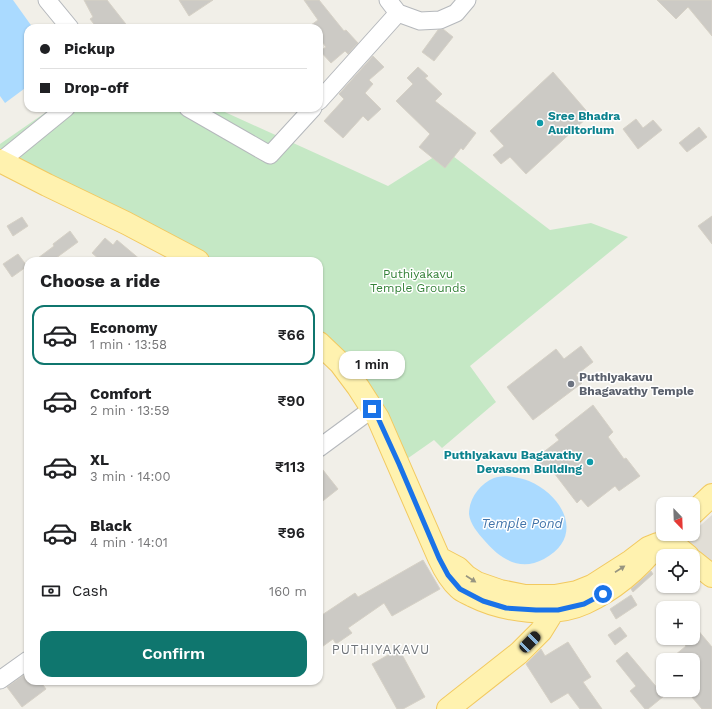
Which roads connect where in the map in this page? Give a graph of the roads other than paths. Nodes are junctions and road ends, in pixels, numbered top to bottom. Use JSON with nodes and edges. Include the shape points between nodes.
{"nodes":[{"id":1,"x":47,"y":0,"type":"edge"},
{"id":2,"x":467,"y":0,"type":"edge"},
{"id":3,"x":393,"y":6,"type":"edge"},
{"id":4,"x":67,"y":24,"type":"edge"},
{"id":5,"x":323,"y":96,"type":"edge"},
{"id":6,"x":61,"y":112,"type":"edge"},
{"id":7,"x":195,"y":112,"type":"edge"},
{"id":8,"x":308,"y":112,"type":"edge"},
{"id":9,"x":1,"y":161,"type":"edge"},
{"id":10,"x":190,"y":257,"type":"edge"},
{"id":11,"x":323,"y":347,"type":"edge"},
{"id":12,"x":372,"y":409,"type":"junction"},
{"id":13,"x":323,"y":445,"type":"edge"},
{"id":14,"x":712,"y":496,"type":"edge"},
{"id":15,"x":700,"y":507,"type":"edge"},
{"id":16,"x":660,"y":541,"type":"edge"},
{"id":17,"x":667,"y":541,"type":"edge"},
{"id":18,"x":678,"y":549,"type":"edge"},
{"id":19,"x":700,"y":566,"type":"edge"},
{"id":20,"x":712,"y":576,"type":"edge"},
{"id":21,"x":555,"y":603,"type":"junction"},
{"id":22,"x":24,"y":663,"type":"edge"},
{"id":23,"x":0,"y":680,"type":"edge"},
{"id":24,"x":448,"y":709,"type":"edge"}],
"edges":[{"from":1,"to":4,"type":"street"},
{"from":2,"to":3,"type":"street","via":[[456,13],[440,20],[420,21]]},
{"from":3,"to":5,"type":"street"},
{"from":6,"to":9,"type":"street"},
{"from":7,"to":8,"type":"street","via":[[270,155]]},
{"from":9,"to":10,"type":"main road"},
{"from":11,"to":12,"type":"main road","via":[[340,363]]},
{"from":12,"to":13,"type":"street"},
{"from":12,"to":21,"type":"main road","via":[[399,464],[439,558],[458,568],[477,583],[500,591]]},
{"from":14,"to":15,"type":"main road"},
{"from":16,"to":21,"type":"main road","via":[[592,586]]},
{"from":17,"to":18,"type":"main road"},
{"from":19,"to":20,"type":"main road"},
{"from":21,"to":24,"type":"main road","via":[[541,631],[519,653]]},
{"from":22,"to":23,"type":"street"}]}
